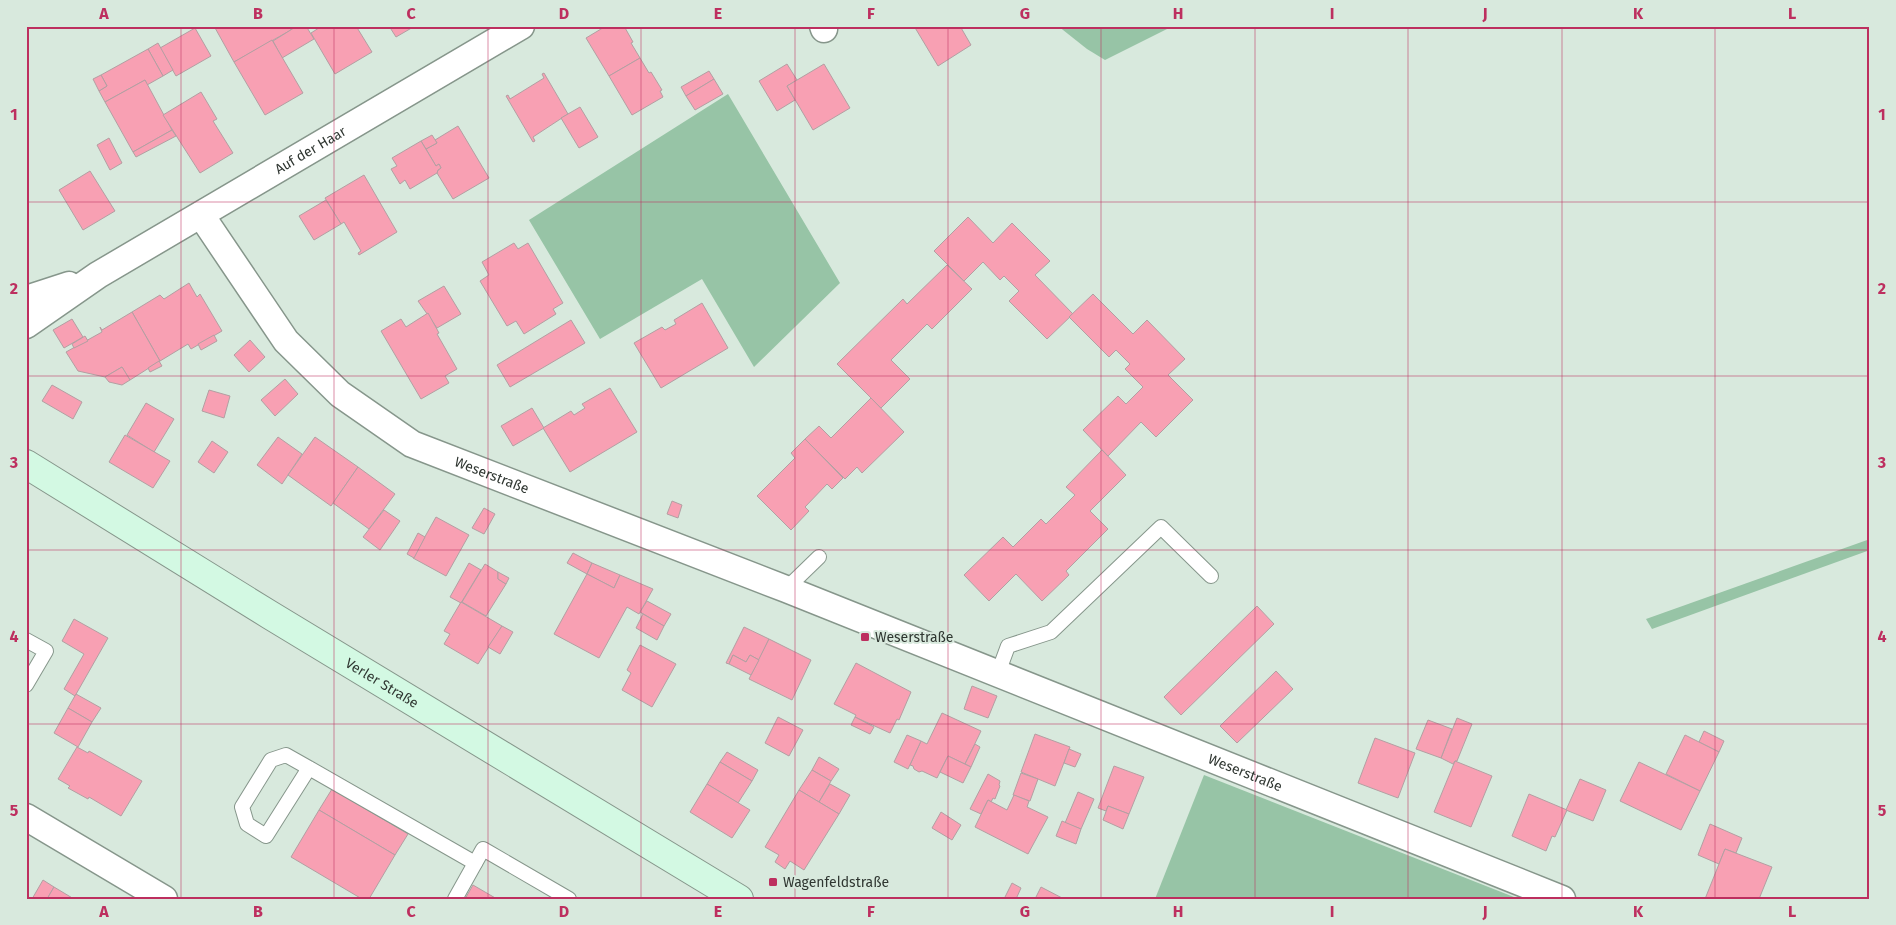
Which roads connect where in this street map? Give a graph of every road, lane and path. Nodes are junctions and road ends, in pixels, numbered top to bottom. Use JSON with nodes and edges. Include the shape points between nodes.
{"nodes":[{"id":1,"x":521,"y":26,"type":"edge"},
{"id":2,"x":201,"y":216,"type":"junction"},
{"id":3,"x":98,"y":275,"type":"junction"},
{"id":4,"x":26,"y":299,"type":"edge"},
{"id":5,"x":26,"y":325,"type":"edge"},
{"id":6,"x":26,"y":464,"type":"edge"},
{"id":7,"x":819,"y":557,"type":"dead end"},
{"id":8,"x":1212,"y":576,"type":"dead end"},
{"id":9,"x":786,"y":589,"type":"junction"},
{"id":10,"x":26,"y":640,"type":"edge"},
{"id":11,"x":998,"y":673,"type":"junction"},
{"id":12,"x":26,"y":685,"type":"edge"},
{"id":13,"x":309,"y":768,"type":"junction"},
{"id":14,"x":26,"y":817,"type":"edge"},
{"id":15,"x":476,"y":863,"type":"junction"},
{"id":16,"x":164,"y":899,"type":"edge"},
{"id":17,"x":455,"y":899,"type":"edge"},
{"id":18,"x":569,"y":899,"type":"edge"},
{"id":19,"x":739,"y":899,"type":"edge"},
{"id":20,"x":1562,"y":899,"type":"edge"}],
"edges":[{"from":1,"to":2,"type":"street","name":"Auf der Haar"},
{"from":2,"to":3,"type":"street","name":"Auf der Haar"},
{"from":2,"to":9,"type":"street","name":"Weserstraße","via":[[286,341],[340,394],[412,444]]},
{"from":3,"to":4,"type":"street","name":"Auf der Haar"},
{"from":3,"to":5,"type":"street","name":"Auf der Haar"},
{"from":6,"to":19,"type":"main road","name":"Verler Straße"},
{"from":7,"to":9,"type":"lane"},
{"from":8,"to":11,"type":"lane","via":[[1161,528],[1051,632],[1008,646]]},
{"from":9,"to":11,"type":"street","name":"Weserstraße"},
{"from":10,"to":12,"type":"lane","via":[[46,651]]},
{"from":11,"to":20,"type":"street","name":"Weserstraße"},
{"from":13,"to":13,"type":"lane","via":[[266,836],[247,824],[242,807],[271,760],[286,755]]},
{"from":13,"to":15,"type":"lane"},
{"from":14,"to":16,"type":"street"},
{"from":15,"to":17,"type":"lane"},
{"from":15,"to":18,"type":"lane","via":[[484,849]]}]}
